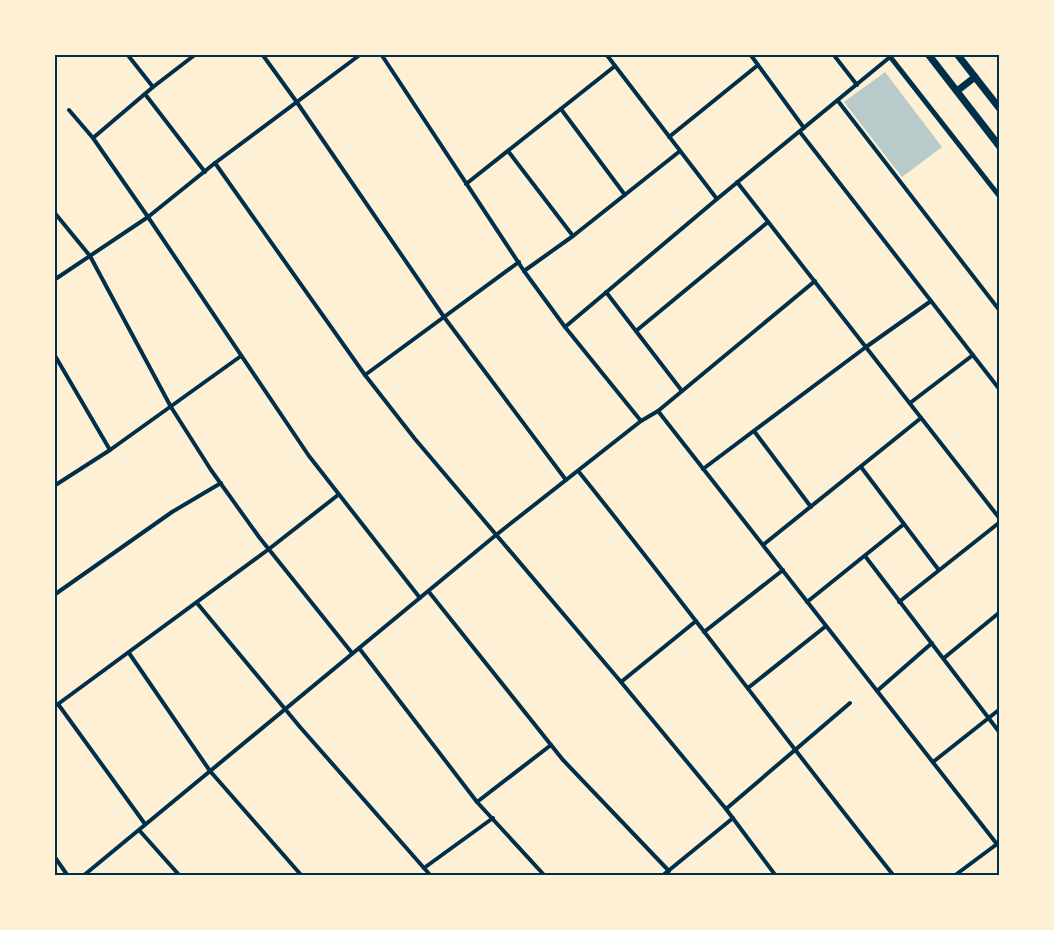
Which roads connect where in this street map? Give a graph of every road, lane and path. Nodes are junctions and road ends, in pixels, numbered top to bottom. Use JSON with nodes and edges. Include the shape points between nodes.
{"nodes":[{"id":1,"x":127,"y":54,"type":"edge"},
{"id":2,"x":196,"y":54,"type":"edge"},
{"id":3,"x":262,"y":54,"type":"edge"},
{"id":4,"x":361,"y":54,"type":"edge"},
{"id":5,"x":381,"y":54,"type":"edge"},
{"id":6,"x":606,"y":54,"type":"edge"},
{"id":7,"x":750,"y":54,"type":"edge"},
{"id":8,"x":833,"y":54,"type":"edge"},
{"id":9,"x":928,"y":54,"type":"edge"},
{"id":10,"x":957,"y":54,"type":"edge"},
{"id":11,"x":889,"y":56,"type":"edge"},
{"id":12,"x":758,"y":65,"type":"junction"},
{"id":13,"x":615,"y":66,"type":"junction"},
{"id":14,"x":975,"y":77,"type":"junction"},
{"id":15,"x":857,"y":85,"type":"junction"},
{"id":16,"x":153,"y":87,"type":"junction"},
{"id":17,"x":957,"y":91,"type":"junction"},
{"id":18,"x":145,"y":94,"type":"junction"},
{"id":19,"x":296,"y":101,"type":"junction"},
{"id":20,"x":838,"y":101,"type":"junction"},
{"id":21,"x":561,"y":109,"type":"junction"},
{"id":22,"x":1000,"y":109,"type":"edge"},
{"id":23,"x":69,"y":110,"type":"dead end"},
{"id":24,"x":804,"y":128,"type":"junction"},
{"id":25,"x":800,"y":132,"type":"junction"},
{"id":26,"x":669,"y":137,"type":"junction"},
{"id":27,"x":93,"y":138,"type":"junction"},
{"id":28,"x":1000,"y":147,"type":"edge"},
{"id":29,"x":508,"y":151,"type":"junction"},
{"id":30,"x":680,"y":151,"type":"junction"},
{"id":31,"x":215,"y":163,"type":"junction"},
{"id":32,"x":205,"y":172,"type":"junction"},
{"id":33,"x":737,"y":182,"type":"junction"},
{"id":34,"x":466,"y":184,"type":"junction"},
{"id":35,"x":625,"y":195,"type":"junction"},
{"id":36,"x":1000,"y":197,"type":"edge"},
{"id":37,"x":717,"y":199,"type":"junction"},
{"id":38,"x":54,"y":212,"type":"edge"},
{"id":39,"x":148,"y":218,"type":"junction"},
{"id":40,"x":768,"y":222,"type":"junction"},
{"id":41,"x":573,"y":236,"type":"junction"},
{"id":42,"x":90,"y":256,"type":"junction"},
{"id":43,"x":519,"y":262,"type":"junction"},
{"id":44,"x":524,"y":271,"type":"junction"},
{"id":45,"x":54,"y":280,"type":"edge"},
{"id":46,"x":814,"y":281,"type":"junction"},
{"id":47,"x":606,"y":292,"type":"junction"},
{"id":48,"x":931,"y":301,"type":"junction"},
{"id":49,"x":1000,"y":311,"type":"edge"},
{"id":50,"x":444,"y":317,"type":"junction"},
{"id":51,"x":565,"y":327,"type":"junction"},
{"id":52,"x":636,"y":331,"type":"junction"},
{"id":53,"x":866,"y":347,"type":"junction"},
{"id":54,"x":54,"y":354,"type":"edge"},
{"id":55,"x":973,"y":355,"type":"junction"},
{"id":56,"x":241,"y":356,"type":"junction"},
{"id":57,"x":365,"y":375,"type":"junction"},
{"id":58,"x":1000,"y":390,"type":"edge"},
{"id":59,"x":682,"y":391,"type":"junction"},
{"id":60,"x":910,"y":403,"type":"junction"},
{"id":61,"x":171,"y":407,"type":"junction"},
{"id":62,"x":658,"y":411,"type":"junction"},
{"id":63,"x":921,"y":418,"type":"junction"},
{"id":64,"x":641,"y":421,"type":"junction"},
{"id":65,"x":754,"y":430,"type":"junction"},
{"id":66,"x":110,"y":450,"type":"junction"},
{"id":67,"x":861,"y":467,"type":"junction"},
{"id":68,"x":703,"y":469,"type":"junction"},
{"id":69,"x":579,"y":472,"type":"junction"},
{"id":70,"x":566,"y":481,"type":"junction"},
{"id":71,"x":220,"y":483,"type":"junction"},
{"id":72,"x":54,"y":486,"type":"edge"},
{"id":73,"x":338,"y":495,"type":"junction"},
{"id":74,"x":811,"y":507,"type":"junction"},
{"id":75,"x":1000,"y":520,"type":"edge"},
{"id":76,"x":904,"y":524,"type":"junction"},
{"id":77,"x":496,"y":535,"type":"junction"},
{"id":78,"x":763,"y":545,"type":"junction"},
{"id":79,"x":269,"y":549,"type":"junction"},
{"id":80,"x":865,"y":556,"type":"junction"},
{"id":81,"x":938,"y":569,"type":"junction"},
{"id":82,"x":783,"y":570,"type":"junction"},
{"id":83,"x":429,"y":592,"type":"junction"},
{"id":84,"x":54,"y":595,"type":"edge"},
{"id":85,"x":420,"y":598,"type":"junction"},
{"id":86,"x":807,"y":602,"type":"junction"},
{"id":87,"x":899,"y":602,"type":"junction"},
{"id":88,"x":197,"y":603,"type":"junction"},
{"id":89,"x":1000,"y":612,"type":"edge"},
{"id":90,"x":696,"y":621,"type":"junction"},
{"id":91,"x":826,"y":626,"type":"junction"},
{"id":92,"x":704,"y":632,"type":"junction"},
{"id":93,"x":932,"y":643,"type":"junction"},
{"id":94,"x":359,"y":648,"type":"junction"},
{"id":95,"x":129,"y":653,"type":"junction"},
{"id":96,"x":352,"y":653,"type":"junction"},
{"id":97,"x":944,"y":658,"type":"junction"},
{"id":98,"x":621,"y":682,"type":"junction"},
{"id":99,"x":748,"y":688,"type":"junction"},
{"id":100,"x":877,"y":691,"type":"junction"},
{"id":101,"x":850,"y":703,"type":"dead end"},
{"id":102,"x":56,"y":706,"type":"edge"},
{"id":103,"x":1000,"y":709,"type":"edge"},
{"id":104,"x":285,"y":710,"type":"junction"},
{"id":105,"x":988,"y":718,"type":"junction"},
{"id":106,"x":1000,"y":733,"type":"edge"},
{"id":107,"x":551,"y":745,"type":"junction"},
{"id":108,"x":794,"y":751,"type":"junction"},
{"id":109,"x":933,"y":762,"type":"junction"},
{"id":110,"x":210,"y":771,"type":"junction"},
{"id":111,"x":477,"y":802,"type":"junction"},
{"id":112,"x":726,"y":809,"type":"junction"},
{"id":113,"x":493,"y":818,"type":"junction"},
{"id":114,"x":733,"y":818,"type":"junction"},
{"id":115,"x":145,"y":824,"type":"junction"},
{"id":116,"x":139,"y":830,"type":"junction"},
{"id":117,"x":999,"y":846,"type":"edge"},
{"id":118,"x":54,"y":856,"type":"edge"},
{"id":119,"x":424,"y":868,"type":"junction"},
{"id":120,"x":669,"y":871,"type":"junction"},
{"id":121,"x":68,"y":876,"type":"edge"},
{"id":122,"x":83,"y":876,"type":"edge"},
{"id":123,"x":180,"y":876,"type":"edge"},
{"id":124,"x":302,"y":876,"type":"edge"},
{"id":125,"x":431,"y":876,"type":"edge"},
{"id":126,"x":545,"y":876,"type":"edge"},
{"id":127,"x":662,"y":876,"type":"edge"},
{"id":128,"x":776,"y":876,"type":"edge"},
{"id":129,"x":894,"y":876,"type":"edge"},
{"id":130,"x":954,"y":876,"type":"edge"}],
"edges":[{"from":1,"to":16,"type":"street"},
{"from":2,"to":16,"type":"street"},
{"from":3,"to":19,"type":"street"},
{"from":4,"to":19,"type":"street"},
{"from":5,"to":34,"type":"street"},
{"from":6,"to":13,"type":"street"},
{"from":7,"to":12,"type":"street"},
{"from":8,"to":15,"type":"street"},
{"from":9,"to":17,"type":"highway"},
{"from":10,"to":14,"type":"highway"},
{"from":11,"to":15,"type":"street"},
{"from":11,"to":36,"type":"main road"},
{"from":12,"to":24,"type":"street"},
{"from":12,"to":26,"type":"street"},
{"from":13,"to":21,"type":"street"},
{"from":13,"to":26,"type":"street"},
{"from":14,"to":17,"type":"highway"},
{"from":14,"to":22,"type":"highway"},
{"from":15,"to":20,"type":"street"},
{"from":16,"to":18,"type":"street"},
{"from":17,"to":28,"type":"highway"},
{"from":18,"to":27,"type":"street"},
{"from":18,"to":32,"type":"street"},
{"from":19,"to":31,"type":"street"},
{"from":19,"to":50,"type":"street"},
{"from":20,"to":24,"type":"street"},
{"from":20,"to":49,"type":"street"},
{"from":21,"to":29,"type":"street"},
{"from":21,"to":35,"type":"street"},
{"from":23,"to":27,"type":"street"},
{"from":24,"to":25,"type":"street"},
{"from":25,"to":33,"type":"street"},
{"from":25,"to":48,"type":"street"},
{"from":26,"to":30,"type":"street"},
{"from":27,"to":39,"type":"street"},
{"from":29,"to":34,"type":"street"},
{"from":29,"to":41,"type":"street"},
{"from":30,"to":35,"type":"street"},
{"from":30,"to":37,"type":"street"},
{"from":31,"to":32,"type":"street"},
{"from":31,"to":57,"type":"street"},
{"from":32,"to":39,"type":"street"},
{"from":33,"to":37,"type":"street"},
{"from":33,"to":40,"type":"street"},
{"from":34,"to":43,"type":"street"},
{"from":35,"to":41,"type":"street"},
{"from":37,"to":47,"type":"street"},
{"from":38,"to":42,"type":"street"},
{"from":39,"to":42,"type":"street"},
{"from":39,"to":56,"type":"street"},
{"from":40,"to":46,"type":"street"},
{"from":40,"to":52,"type":"street"},
{"from":41,"to":44,"type":"street"},
{"from":42,"to":45,"type":"street"},
{"from":42,"to":61,"type":"street"},
{"from":43,"to":44,"type":"street"},
{"from":43,"to":50,"type":"street"},
{"from":44,"to":51,"type":"street"},
{"from":46,"to":53,"type":"street"},
{"from":46,"to":59,"type":"street"},
{"from":47,"to":51,"type":"street"},
{"from":47,"to":52,"type":"street"},
{"from":48,"to":53,"type":"street"},
{"from":48,"to":55,"type":"street"},
{"from":50,"to":57,"type":"street"},
{"from":50,"to":70,"type":"street"},
{"from":51,"to":64,"type":"street"},
{"from":52,"to":59,"type":"street"},
{"from":53,"to":60,"type":"street"},
{"from":53,"to":65,"type":"street"},
{"from":54,"to":66,"type":"street"},
{"from":55,"to":58,"type":"street"},
{"from":55,"to":60,"type":"street"},
{"from":56,"to":61,"type":"street"},
{"from":56,"to":73,"type":"street"},
{"from":57,"to":77,"type":"street"},
{"from":59,"to":62,"type":"street"},
{"from":60,"to":63,"type":"street"},
{"from":61,"to":66,"type":"street"},
{"from":61,"to":71,"type":"street"},
{"from":62,"to":64,"type":"street"},
{"from":62,"to":68,"type":"street"},
{"from":63,"to":67,"type":"street"},
{"from":63,"to":75,"type":"street"},
{"from":64,"to":69,"type":"street"},
{"from":65,"to":68,"type":"street"},
{"from":65,"to":74,"type":"street"},
{"from":66,"to":72,"type":"street"},
{"from":67,"to":74,"type":"street"},
{"from":67,"to":76,"type":"street"},
{"from":68,"to":78,"type":"street"},
{"from":69,"to":70,"type":"street"},
{"from":69,"to":90,"type":"street"},
{"from":70,"to":77,"type":"street"},
{"from":71,"to":79,"type":"street"},
{"from":71,"to":84,"type":"street"},
{"from":73,"to":79,"type":"street"},
{"from":73,"to":85,"type":"street"},
{"from":74,"to":78,"type":"street"},
{"from":75,"to":81,"type":"street"},
{"from":76,"to":80,"type":"street"},
{"from":76,"to":81,"type":"street"},
{"from":77,"to":83,"type":"street"},
{"from":77,"to":98,"type":"street"},
{"from":78,"to":82,"type":"street"},
{"from":79,"to":88,"type":"street"},
{"from":79,"to":96,"type":"street"},
{"from":80,"to":86,"type":"street"},
{"from":80,"to":87,"type":"street"},
{"from":81,"to":87,"type":"street"},
{"from":82,"to":86,"type":"street"},
{"from":82,"to":92,"type":"street"},
{"from":83,"to":85,"type":"street"},
{"from":83,"to":107,"type":"street"},
{"from":85,"to":94,"type":"street"},
{"from":86,"to":91,"type":"street"},
{"from":87,"to":93,"type":"street"},
{"from":88,"to":95,"type":"street"},
{"from":88,"to":104,"type":"street"},
{"from":89,"to":97,"type":"street"},
{"from":90,"to":92,"type":"street"},
{"from":90,"to":98,"type":"street"},
{"from":91,"to":99,"type":"street"},
{"from":91,"to":100,"type":"street"},
{"from":92,"to":99,"type":"street"},
{"from":93,"to":97,"type":"street"},
{"from":93,"to":100,"type":"street"},
{"from":94,"to":96,"type":"street"},
{"from":94,"to":111,"type":"street"},
{"from":95,"to":102,"type":"street"},
{"from":95,"to":110,"type":"street"},
{"from":96,"to":104,"type":"street"},
{"from":97,"to":105,"type":"street"},
{"from":98,"to":112,"type":"street"},
{"from":99,"to":108,"type":"street"},
{"from":100,"to":109,"type":"street"},
{"from":101,"to":108,"type":"street"},
{"from":102,"to":115,"type":"street"},
{"from":103,"to":105,"type":"street"},
{"from":104,"to":110,"type":"street"},
{"from":104,"to":119,"type":"street"},
{"from":105,"to":106,"type":"street"},
{"from":105,"to":109,"type":"street"},
{"from":107,"to":111,"type":"street"},
{"from":107,"to":120,"type":"street"},
{"from":108,"to":112,"type":"street"},
{"from":108,"to":129,"type":"street"},
{"from":109,"to":117,"type":"street"},
{"from":110,"to":115,"type":"street"},
{"from":110,"to":124,"type":"street"},
{"from":111,"to":113,"type":"street"},
{"from":112,"to":114,"type":"street"},
{"from":113,"to":119,"type":"street"},
{"from":113,"to":126,"type":"street"},
{"from":114,"to":120,"type":"street"},
{"from":114,"to":128,"type":"street"},
{"from":115,"to":116,"type":"street"},
{"from":116,"to":122,"type":"street"},
{"from":116,"to":123,"type":"street"},
{"from":117,"to":130,"type":"street"},
{"from":118,"to":121,"type":"street"},
{"from":119,"to":125,"type":"street"},
{"from":120,"to":127,"type":"street"}]}
